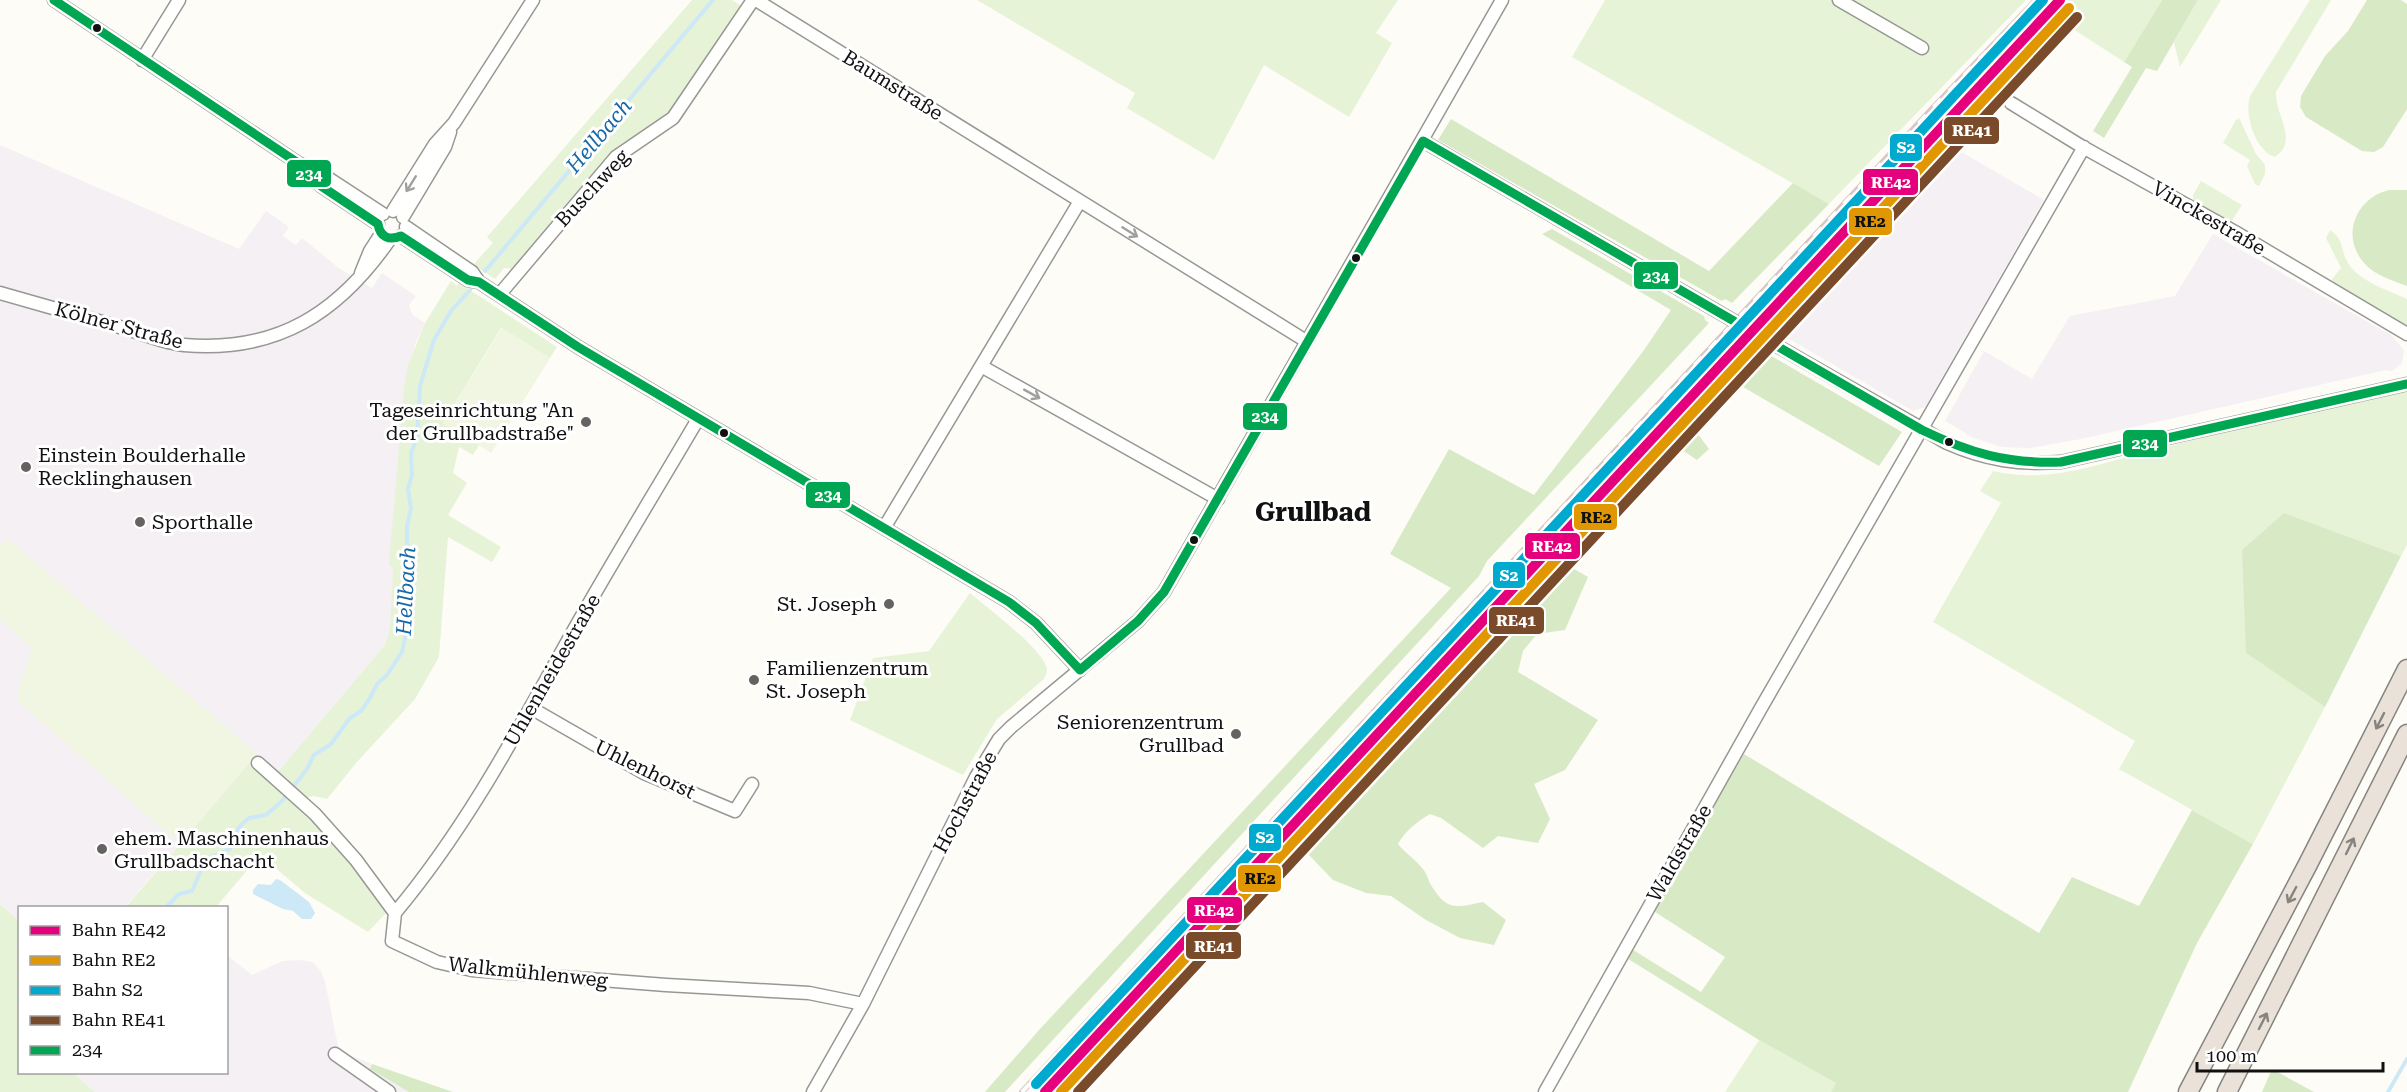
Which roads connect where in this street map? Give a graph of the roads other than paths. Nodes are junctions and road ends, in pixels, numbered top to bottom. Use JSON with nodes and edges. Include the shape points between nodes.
{"nodes":[{"id":1,"x":54,"y":0,"type":"edge"},
{"id":2,"x":179,"y":0,"type":"edge"},
{"id":3,"x":533,"y":0,"type":"edge"},
{"id":4,"x":754,"y":0,"type":"edge"},
{"id":5,"x":1502,"y":0,"type":"edge"},
{"id":6,"x":1839,"y":0,"type":"edge"},
{"id":7,"x":1922,"y":48,"type":"dead end"},
{"id":8,"x":142,"y":60,"type":"junction"},
{"id":9,"x":2011,"y":103,"type":"dead end"},
{"id":10,"x":1423,"y":141,"type":"junction"},
{"id":11,"x":2084,"y":147,"type":"junction"},
{"id":12,"x":1080,"y":201,"type":"junction"},
{"id":13,"x":392,"y":225,"type":"junction"},
{"id":14,"x":0,"y":293,"type":"edge"},
{"id":15,"x":499,"y":295,"type":"junction"},
{"id":16,"x":2407,"y":334,"type":"edge"},
{"id":17,"x":1306,"y":341,"type":"junction"},
{"id":18,"x":981,"y":366,"type":"junction"},
{"id":19,"x":2407,"y":384,"type":"edge"},
{"id":20,"x":698,"y":419,"type":"junction"},
{"id":21,"x":1922,"y":430,"type":"junction"},
{"id":22,"x":1218,"y":499,"type":"junction"},
{"id":23,"x":884,"y":528,"type":"junction"},
{"id":24,"x":2407,"y":669,"type":"edge"},
{"id":25,"x":1080,"y":670,"type":"junction"},
{"id":26,"x":531,"y":708,"type":"junction"},
{"id":27,"x":2407,"y":734,"type":"edge"},
{"id":28,"x":258,"y":764,"type":"dead end"},
{"id":29,"x":752,"y":784,"type":"dead end"},
{"id":30,"x":395,"y":913,"type":"junction"},
{"id":31,"x":862,"y":1004,"type":"junction"},
{"id":32,"x":335,"y":1054,"type":"dead end"},
{"id":33,"x":389,"y":1092,"type":"edge"},
{"id":34,"x":813,"y":1092,"type":"edge"},
{"id":35,"x":1545,"y":1092,"type":"edge"},
{"id":36,"x":2188,"y":1092,"type":"edge"},
{"id":37,"x":2228,"y":1092,"type":"edge"}],
"edges":[{"from":1,"to":8,"type":"street"},
{"from":2,"to":8,"type":"street"},
{"from":3,"to":13,"type":"street","name":"Kölner Straße","via":[[454,123],[435,144]]},
{"from":4,"to":12,"type":"street","name":"Baumstraße"},
{"from":4,"to":15,"type":"street","name":"Buschweg","via":[[673,117],[616,156]]},
{"from":5,"to":10,"type":"street","name":"Hochstraße"},
{"from":6,"to":7,"type":"street"},
{"from":8,"to":13,"type":"street","via":[[298,163],[321,186]]},
{"from":9,"to":11,"type":"street","name":"Vinckestraße"},
{"from":10,"to":17,"type":"street","name":"Hochstraße"},
{"from":10,"to":21,"type":"street","bridge":true},
{"from":11,"to":16,"type":"street","name":"Vinckestraße"},
{"from":11,"to":21,"type":"street","name":"Waldstraße"},
{"from":12,"to":17,"type":"street","name":"Baumstraße","one_way":true},
{"from":12,"to":18,"type":"street"},
{"from":13,"to":14,"type":"street","name":"Kölner Straße","via":[[372,265],[330,307],[310,321],[261,341],[182,345]]},
{"from":13,"to":15,"type":"street","via":[[468,280]]},
{"from":15,"to":20,"type":"street"},
{"from":17,"to":22,"type":"street","name":"Hochstraße"},
{"from":18,"to":22,"type":"street","one_way":true},
{"from":18,"to":23,"type":"street"},
{"from":19,"to":21,"type":"street","via":[[2061,462],[2030,464],[2000,460],[1971,453]]},
{"from":20,"to":23,"type":"street"},
{"from":20,"to":26,"type":"street","name":"Uhlenheidestraße"},
{"from":21,"to":35,"type":"street","name":"Waldstraße"},
{"from":22,"to":25,"type":"street","name":"Hochstraße","via":[[1164,592],[1138,621]]},
{"from":23,"to":25,"type":"street","via":[[1009,602],[1036,622]]},
{"from":24,"to":36,"type":"highway","one_way":true},
{"from":25,"to":31,"type":"street","name":"Hochstraße","via":[[1011,727],[989,753]]},
{"from":26,"to":29,"type":"street","name":"Uhlenhorst","via":[[645,773],[735,811]]},
{"from":26,"to":30,"type":"street","name":"Uhlenheidestraße","via":[[455,834]]},
{"from":37,"to":27,"type":"highway","one_way":true},
{"from":28,"to":30,"type":"street","via":[[300,800],[356,860]]},
{"from":30,"to":31,"type":"street","name":"Walkmühlenweg","via":[[392,941],[437,962],[472,970],[809,993]]},
{"from":31,"to":34,"type":"street","name":"Hochstraße"},
{"from":32,"to":33,"type":"street"}]}
